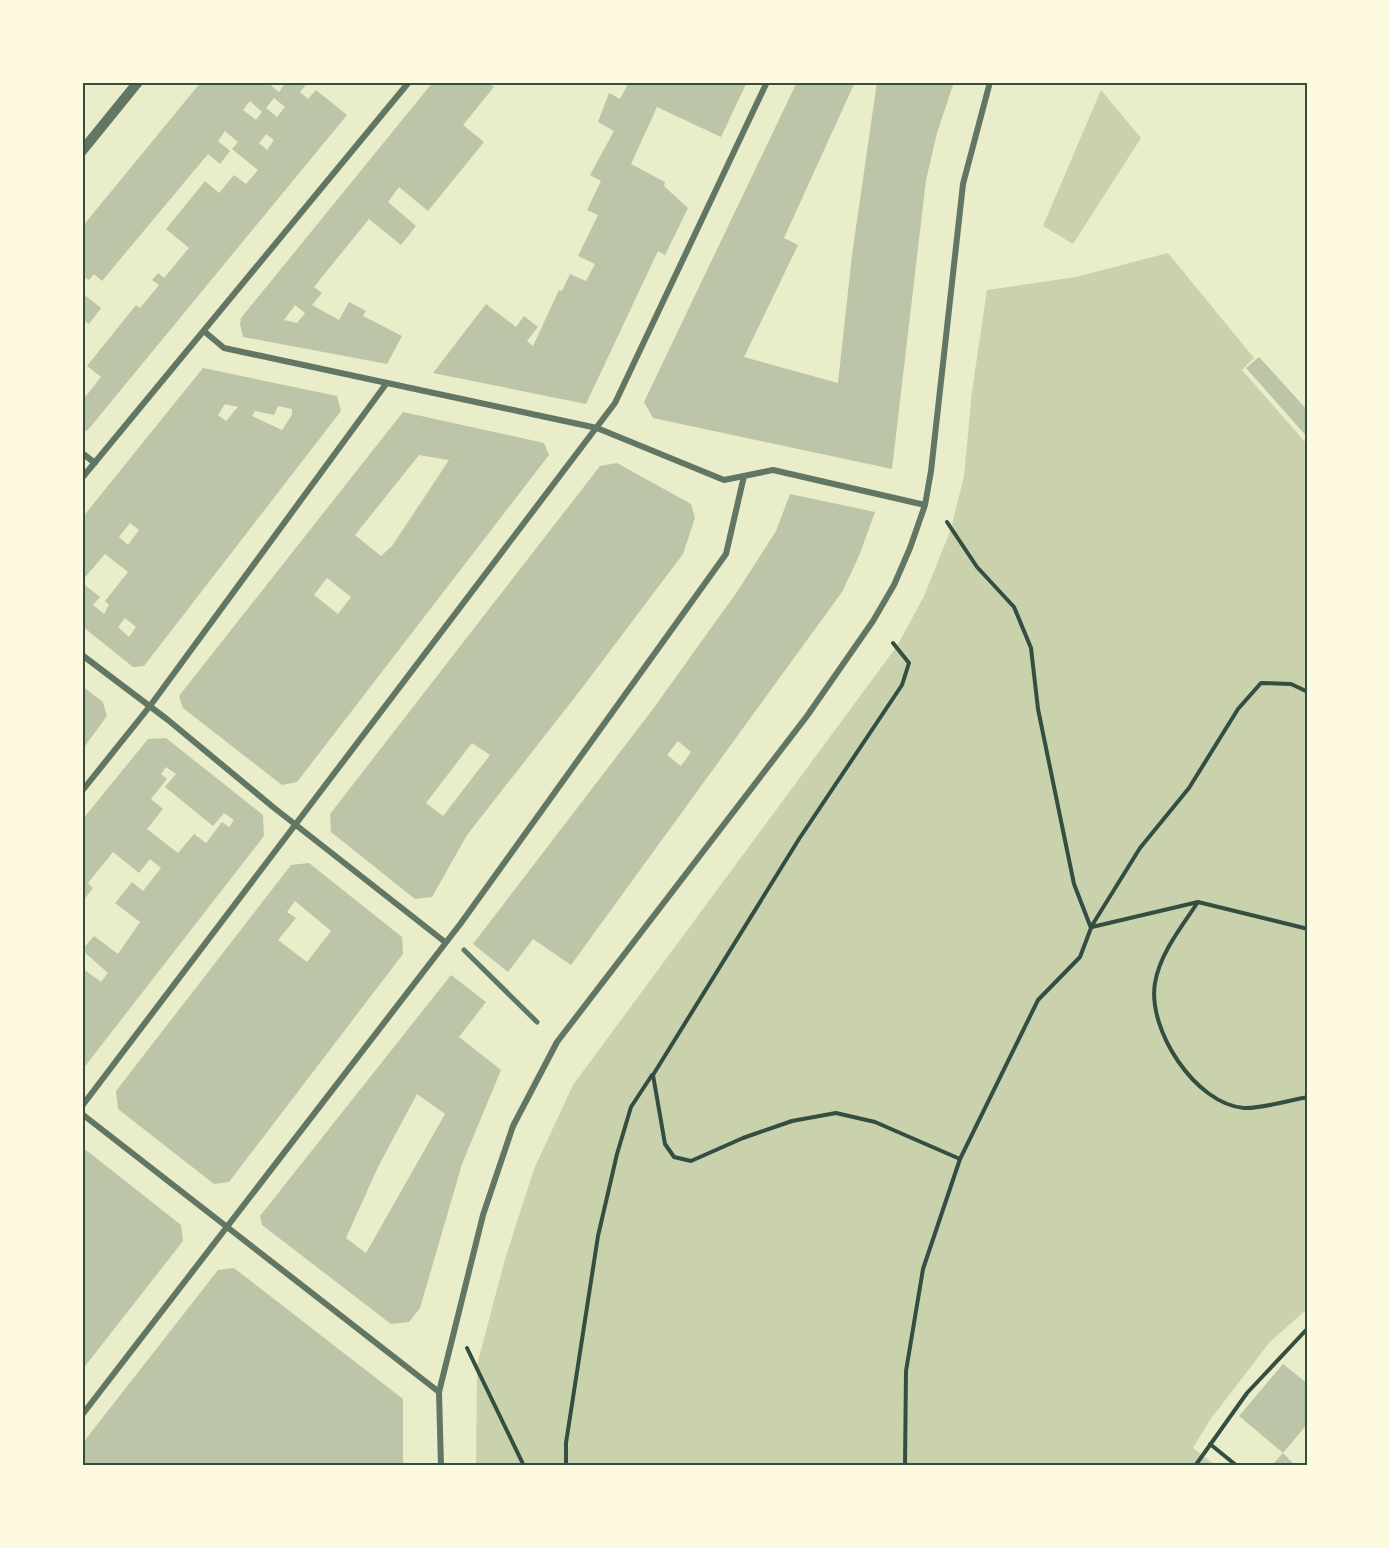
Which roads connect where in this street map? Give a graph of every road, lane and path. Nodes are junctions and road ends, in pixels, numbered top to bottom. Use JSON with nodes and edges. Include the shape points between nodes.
{"nodes":[{"id":1,"x":138,"y":82,"type":"edge"},
{"id":2,"x":409,"y":82,"type":"edge"},
{"id":3,"x":767,"y":82,"type":"edge"},
{"id":4,"x":990,"y":82,"type":"edge"},
{"id":5,"x":82,"y":151,"type":"edge"},
{"id":6,"x":205,"y":332,"type":"junction"},
{"id":7,"x":386,"y":384,"type":"junction"},
{"id":8,"x":597,"y":428,"type":"junction"},
{"id":9,"x":82,"y":453,"type":"edge"},
{"id":10,"x":95,"y":463,"type":"junction"},
{"id":11,"x":744,"y":476,"type":"junction"},
{"id":12,"x":82,"y":478,"type":"edge"},
{"id":13,"x":925,"y":506,"type":"junction"},
{"id":14,"x":947,"y":522,"type":"dead end"},
{"id":15,"x":893,"y":643,"type":"dead end"},
{"id":16,"x":82,"y":655,"type":"edge"},
{"id":17,"x":1308,"y":692,"type":"edge"},
{"id":18,"x":150,"y":706,"type":"junction"},
{"id":19,"x":82,"y":791,"type":"edge"},
{"id":20,"x":296,"y":825,"type":"junction"},
{"id":21,"x":1198,"y":902,"type":"junction"},
{"id":22,"x":1091,"y":928,"type":"junction"},
{"id":23,"x":1308,"y":929,"type":"edge"},
{"id":24,"x":445,"y":942,"type":"junction"},
{"id":25,"x":464,"y":950,"type":"dead end"},
{"id":26,"x":537,"y":1022,"type":"dead end"},
{"id":27,"x":653,"y":1075,"type":"junction"},
{"id":28,"x":1308,"y":1097,"type":"edge"},
{"id":29,"x":82,"y":1106,"type":"edge"},
{"id":30,"x":82,"y":1114,"type":"edge"},
{"id":31,"x":960,"y":1160,"type":"junction"},
{"id":32,"x":227,"y":1227,"type":"junction"},
{"id":33,"x":1308,"y":1328,"type":"edge"},
{"id":34,"x":452,"y":1340,"type":"junction"},
{"id":35,"x":440,"y":1392,"type":"junction"},
{"id":36,"x":82,"y":1415,"type":"edge"},
{"id":37,"x":1210,"y":1444,"type":"junction"},
{"id":38,"x":441,"y":1466,"type":"edge"},
{"id":39,"x":524,"y":1466,"type":"edge"},
{"id":40,"x":566,"y":1466,"type":"edge"},
{"id":41,"x":905,"y":1466,"type":"edge"},
{"id":42,"x":1195,"y":1466,"type":"edge"},
{"id":43,"x":1237,"y":1466,"type":"edge"}],
"edges":[{"from":1,"to":5,"type":"street"},
{"from":2,"to":6,"type":"street"},
{"from":3,"to":8,"type":"street","via":[[615,403]]},
{"from":4,"to":13,"type":"street","via":[[963,184]]},
{"from":6,"to":7,"type":"street","via":[[224,348]]},
{"from":6,"to":10,"type":"street"},
{"from":7,"to":8,"type":"street"},
{"from":7,"to":18,"type":"street"},
{"from":8,"to":11,"type":"street","via":[[724,480]]},
{"from":8,"to":20,"type":"street"},
{"from":9,"to":10,"type":"street"},
{"from":10,"to":12,"type":"street"},
{"from":11,"to":13,"type":"street","via":[[773,470]]},
{"from":11,"to":24,"type":"street","via":[[726,554]]},
{"from":13,"to":34,"type":"street","via":[[894,585],[873,621],[807,716],[557,1042],[513,1126],[483,1215]]},
{"from":14,"to":22,"type":"path","via":[[977,567],[1014,607],[1030,648],[1038,709],[1074,884]]},
{"from":15,"to":27,"type":"path","via":[[909,663],[902,685],[799,839]]},
{"from":16,"to":18,"type":"street"},
{"from":17,"to":22,"type":"path","via":[[1291,684],[1261,683],[1238,709],[1189,788],[1140,848]]},
{"from":18,"to":19,"type":"street"},
{"from":18,"to":20,"type":"street"},
{"from":20,"to":24,"type":"street"},
{"from":20,"to":29,"type":"street"},
{"from":21,"to":22,"type":"path"},
{"from":21,"to":23,"type":"path"},
{"from":21,"to":28,"type":"path","via":[[1171,943],[1155,984],[1158,1020],[1177,1063],[1207,1094],[1244,1108]]},
{"from":22,"to":31,"type":"path","via":[[1080,957],[1038,1000]]},
{"from":24,"to":32,"type":"street"},
{"from":25,"to":26,"type":"street"},
{"from":27,"to":31,"type":"path","via":[[665,1144],[674,1157],[691,1161],[792,1121],[836,1113],[875,1122]]},
{"from":27,"to":40,"type":"path","via":[[631,1107],[616,1154],[597,1248],[566,1443]]},
{"from":30,"to":32,"type":"street"},
{"from":31,"to":41,"type":"path","via":[[923,1269],[906,1371]]},
{"from":32,"to":35,"type":"street"},
{"from":32,"to":36,"type":"street"},
{"from":33,"to":37,"type":"path","via":[[1247,1393]]},
{"from":34,"to":35,"type":"street"},
{"from":34,"to":39,"type":"path","via":[[470,1349]]},
{"from":35,"to":38,"type":"street"},
{"from":37,"to":42,"type":"path"},
{"from":37,"to":43,"type":"path"}]}
